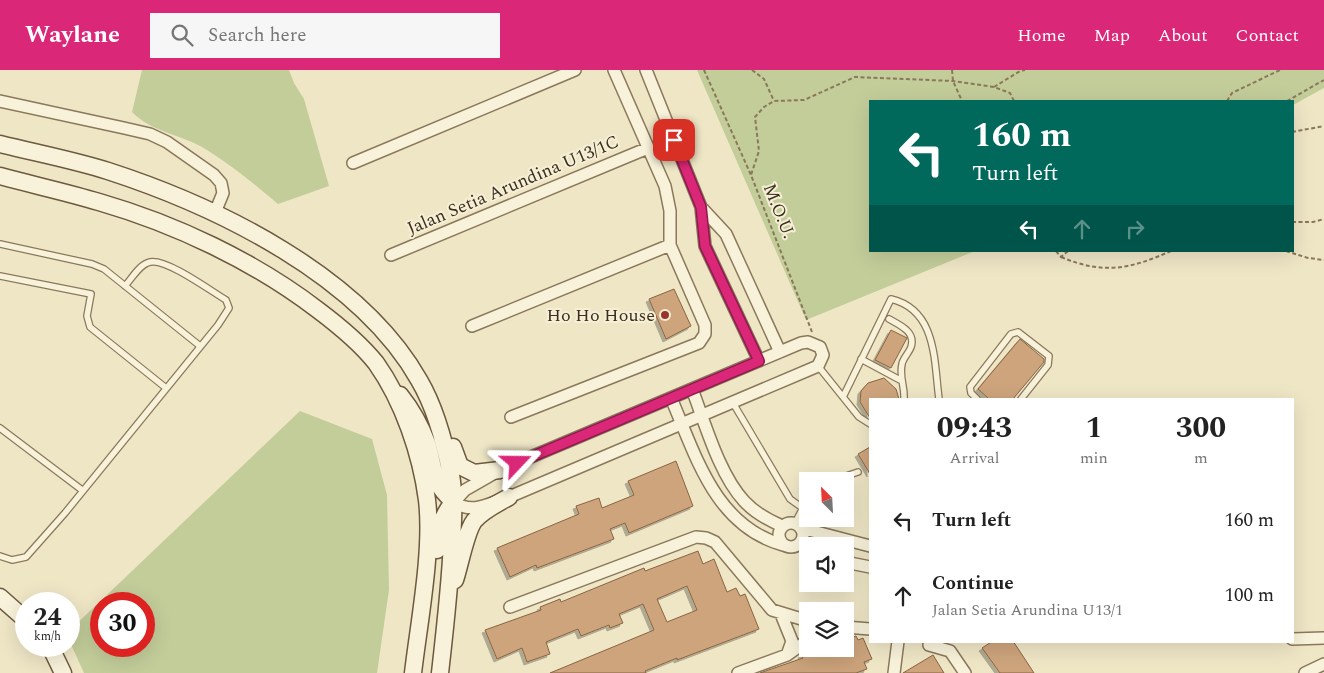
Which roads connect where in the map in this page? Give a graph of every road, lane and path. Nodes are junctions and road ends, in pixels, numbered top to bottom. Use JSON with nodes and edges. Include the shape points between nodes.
{"nodes":[{"id":1,"x":575,"y":70,"type":"edge"},
{"id":2,"x":614,"y":70,"type":"edge"},
{"id":3,"x":646,"y":70,"type":"edge"},
{"id":4,"x":704,"y":70,"type":"edge"},
{"id":5,"x":752,"y":70,"type":"edge"},
{"id":6,"x":952,"y":70,"type":"edge"},
{"id":7,"x":1025,"y":70,"type":"edge"},
{"id":8,"x":1280,"y":70,"type":"edge"},
{"id":9,"x":1324,"y":80,"type":"edge"},
{"id":10,"x":952,"y":81,"type":"junction"},
{"id":11,"x":994,"y":87,"type":"junction"},
{"id":12,"x":962,"y":100,"type":"edge"},
{"id":13,"x":1014,"y":100,"type":"edge"},
{"id":14,"x":1228,"y":100,"type":"edge"},
{"id":15,"x":1289,"y":100,"type":"edge"},
{"id":16,"x":0,"y":101,"type":"edge"},
{"id":17,"x":774,"y":101,"type":"junction"},
{"id":18,"x":1324,"y":126,"type":"edge"},
{"id":19,"x":1294,"y":132,"type":"edge"},
{"id":20,"x":0,"y":144,"type":"edge"},
{"id":21,"x":648,"y":148,"type":"junction"},
{"id":22,"x":353,"y":163,"type":"dead end"},
{"id":23,"x":751,"y":175,"type":"junction"},
{"id":24,"x":0,"y":176,"type":"edge"},
{"id":25,"x":701,"y":207,"type":"junction"},
{"id":26,"x":214,"y":214,"type":"junction"},
{"id":27,"x":1324,"y":219,"type":"edge"},
{"id":28,"x":1294,"y":222,"type":"edge"},
{"id":29,"x":0,"y":244,"type":"edge"},
{"id":30,"x":670,"y":245,"type":"junction"},
{"id":31,"x":1057,"y":252,"type":"edge"},
{"id":32,"x":1067,"y":252,"type":"edge"},
{"id":33,"x":1169,"y":252,"type":"edge"},
{"id":34,"x":1289,"y":252,"type":"edge"},
{"id":35,"x":391,"y":255,"type":"dead end"},
{"id":36,"x":1061,"y":257,"type":"junction"},
{"id":37,"x":1324,"y":260,"type":"edge"},
{"id":38,"x":0,"y":276,"type":"edge"},
{"id":39,"x":125,"y":286,"type":"junction"},
{"id":40,"x":889,"y":319,"type":"dead end"},
{"id":41,"x":472,"y":326,"type":"dead end"},
{"id":42,"x":812,"y":332,"type":"dead end"},
{"id":43,"x":200,"y":346,"type":"junction"},
{"id":44,"x":780,"y":352,"type":"junction"},
{"id":45,"x":861,"y":359,"type":"junction"},
{"id":46,"x":759,"y":361,"type":"junction"},
{"id":47,"x":818,"y":366,"type":"junction"},
{"id":48,"x":900,"y":380,"type":"junction"},
{"id":49,"x":390,"y":384,"type":"junction"},
{"id":50,"x":166,"y":388,"type":"junction"},
{"id":51,"x":692,"y":389,"type":"junction"},
{"id":52,"x":843,"y":397,"type":"junction"},
{"id":53,"x":671,"y":398,"type":"junction"},
{"id":54,"x":904,"y":398,"type":"edge"},
{"id":55,"x":939,"y":398,"type":"edge"},
{"id":56,"x":976,"y":398,"type":"edge"},
{"id":57,"x":1022,"y":398,"type":"edge"},
{"id":58,"x":733,"y":403,"type":"junction"},
{"id":59,"x":432,"y":411,"type":"junction"},
{"id":60,"x":702,"y":416,"type":"junction"},
{"id":61,"x":511,"y":417,"type":"dead end"},
{"id":62,"x":869,"y":423,"type":"edge"},
{"id":63,"x":682,"y":424,"type":"junction"},
{"id":64,"x":0,"y":428,"type":"edge"},
{"id":65,"x":500,"y":470,"type":"junction"},
{"id":66,"x":858,"y":472,"type":"dead end"},
{"id":67,"x":854,"y":473,"type":"edge"},
{"id":68,"x":82,"y":490,"type":"junction"},
{"id":69,"x":509,"y":497,"type":"junction"},
{"id":70,"x":454,"y":502,"type":"junction"},
{"id":71,"x":799,"y":505,"type":"edge"},
{"id":72,"x":799,"y":523,"type":"edge"},
{"id":73,"x":782,"y":526,"type":"junction"},
{"id":74,"x":798,"y":526,"type":"junction"},
{"id":75,"x":786,"y":546,"type":"junction"},
{"id":76,"x":869,"y":546,"type":"edge"},
{"id":77,"x":799,"y":550,"type":"edge"},
{"id":78,"x":0,"y":556,"type":"edge"},
{"id":79,"x":854,"y":564,"type":"edge"},
{"id":80,"x":869,"y":567,"type":"edge"},
{"id":81,"x":450,"y":595,"type":"junction"},
{"id":82,"x":0,"y":597,"type":"edge"},
{"id":83,"x":510,"y":607,"type":"dead end"},
{"id":84,"x":15,"y":610,"type":"edge"},
{"id":85,"x":781,"y":614,"type":"junction"},
{"id":86,"x":799,"y":619,"type":"edge"},
{"id":87,"x":854,"y":628,"type":"edge"},
{"id":88,"x":869,"y":629,"type":"edge"},
{"id":89,"x":418,"y":635,"type":"junction"},
{"id":90,"x":1324,"y":638,"type":"edge"},
{"id":91,"x":1294,"y":639,"type":"edge"},
{"id":92,"x":898,"y":643,"type":"edge"},
{"id":93,"x":930,"y":645,"type":"dead end"},
{"id":94,"x":799,"y":646,"type":"edge"},
{"id":95,"x":787,"y":655,"type":"junction"},
{"id":96,"x":55,"y":657,"type":"edge"},
{"id":97,"x":1324,"y":664,"type":"edge"},
{"id":98,"x":63,"y":673,"type":"edge"},
{"id":99,"x":413,"y":673,"type":"edge"},
{"id":100,"x":440,"y":673,"type":"edge"},
{"id":101,"x":738,"y":673,"type":"edge"},
{"id":102,"x":894,"y":673,"type":"edge"},
{"id":103,"x":965,"y":673,"type":"edge"},
{"id":104,"x":1305,"y":673,"type":"edge"}],
"edges":[{"from":1,"to":22,"type":"street"},
{"from":2,"to":21,"type":"street"},
{"from":3,"to":25,"type":"street"},
{"from":4,"to":23,"type":"path"},
{"from":5,"to":17,"type":"path","via":[[764,79]]},
{"from":6,"to":10,"type":"path"},
{"from":7,"to":11,"type":"path"},
{"from":8,"to":14,"type":"path","via":[[1232,93]]},
{"from":9,"to":15,"type":"path"},
{"from":10,"to":11,"type":"path"},
{"from":10,"to":12,"type":"path"},
{"from":10,"to":17,"type":"path","via":[[855,77],[804,100]]},
{"from":11,"to":13,"type":"path","via":[[1010,93]]},
{"from":16,"to":26,"type":"street","via":[[150,134],[166,142],[221,183],[223,193]]},
{"from":17,"to":23,"type":"path","name":"M.O.U.","via":[[755,117],[759,151]]},
{"from":18,"to":19,"type":"path"},
{"from":20,"to":26,"type":"main road","via":[[107,171]]},
{"from":21,"to":30,"type":"street","via":[[665,186],[670,211]]},
{"from":21,"to":35,"type":"street","name":"Jalan Setia Arundina U13/1C"},
{"from":23,"to":42,"type":"path","name":"M.O.U."},
{"from":24,"to":49,"type":"main road","via":[[100,202],[163,224],[239,260],[298,294],[338,325],[375,362]]},
{"from":25,"to":44,"type":"street","via":[[726,234]]},
{"from":25,"to":46,"type":"street","via":[[705,246]]},
{"from":26,"to":59,"type":"main road","via":[[279,248],[365,310],[395,344],[420,381]]},
{"from":27,"to":28,"type":"path"},
{"from":29,"to":39,"type":"lane","via":[[92,264]]},
{"from":30,"to":41,"type":"street"},
{"from":30,"to":61,"type":"street","via":[[705,324],[705,334],[699,343]]},
{"from":31,"to":36,"type":"path"},
{"from":32,"to":36,"type":"path"},
{"from":33,"to":36,"type":"path","via":[[1149,261],[1111,270]]},
{"from":34,"to":37,"type":"path"},
{"from":38,"to":50,"type":"lane","via":[[91,294],[87,316],[90,327]]},
{"from":39,"to":43,"type":"lane"},
{"from":39,"to":43,"type":"lane","via":[[143,265],[156,262],[170,266],[226,300],[230,308]]},
{"from":40,"to":48,"type":"lane","via":[[906,328],[911,338]]},
{"from":43,"to":50,"type":"lane"},
{"from":44,"to":46,"type":"street"},
{"from":44,"to":47,"type":"street","via":[[802,343],[814,343],[823,355]]},
{"from":45,"to":48,"type":"lane"},
{"from":45,"to":52,"type":"lane"},
{"from":45,"to":55,"type":"lane","via":[[891,299],[902,302],[927,325]]},
{"from":46,"to":51,"type":"street"},
{"from":47,"to":52,"type":"lane"},
{"from":47,"to":58,"type":"street"},
{"from":48,"to":54,"type":"lane"},
{"from":49,"to":70,"type":"main road","via":[[414,412],[427,444],[436,483],[442,493]]},
{"from":49,"to":89,"type":"main road","via":[[415,447],[427,501],[428,531]]},
{"from":50,"to":68,"type":"lane"},
{"from":51,"to":53,"type":"street"},
{"from":51,"to":60,"type":"street"},
{"from":52,"to":62,"type":"lane","via":[[859,417]]},
{"from":53,"to":63,"type":"street"},
{"from":53,"to":65,"type":"street"},
{"from":56,"to":57,"type":"lane","via":[[970,387],[1011,334],[1018,332],[1049,356],[1048,365]]},
{"from":58,"to":60,"type":"street"},
{"from":58,"to":71,"type":"lane","via":[[790,499]]},
{"from":59,"to":65,"type":"main road","via":[[449,437],[460,466],[474,473]]},
{"from":59,"to":70,"type":"main road","via":[[446,453]]},
{"from":60,"to":63,"type":"street"},
{"from":60,"to":73,"type":"street","via":[[726,475],[743,501],[765,519]]},
{"from":63,"to":69,"type":"street"},
{"from":63,"to":75,"type":"street","via":[[707,483],[738,522],[756,536]]},
{"from":64,"to":68,"type":"lane"},
{"from":65,"to":70,"type":"street","via":[[465,490]]},
{"from":66,"to":67,"type":"lane"},
{"from":68,"to":78,"type":"lane","via":[[26,557],[12,560]]},
{"from":69,"to":70,"type":"street","via":[[471,510]]},
{"from":69,"to":81,"type":"main road","via":[[474,522]]},
{"from":70,"to":81,"type":"main road"},
{"from":70,"to":89,"type":"main road","via":[[439,529],[433,590]]},
{"from":72,"to":74,"type":"lane"},
{"from":73,"to":74,"type":"street","via":[[788,523]]},
{"from":73,"to":75,"type":"street","via":[[778,532],[779,539]]},
{"from":74,"to":75,"type":"street","via":[[804,534],[802,541],[797,546]]},
{"from":74,"to":76,"type":"street"},
{"from":75,"to":77,"type":"street"},
{"from":79,"to":80,"type":"street"},
{"from":81,"to":100,"type":"main road"},
{"from":82,"to":84,"type":"main road"},
{"from":83,"to":85,"type":"street","via":[[696,537],[714,542],[772,610]]},
{"from":85,"to":86,"type":"street"},
{"from":85,"to":95,"type":"street","via":[[792,641]]},
{"from":87,"to":88,"type":"street"},
{"from":89,"to":99,"type":"main road"},
{"from":90,"to":91,"type":"street"},
{"from":92,"to":102,"type":"street"},
{"from":93,"to":103,"type":"street","via":[[950,652]]},
{"from":94,"to":95,"type":"street"},
{"from":95,"to":101,"type":"street"},
{"from":96,"to":98,"type":"main road"},
{"from":97,"to":104,"type":"street"}]}
